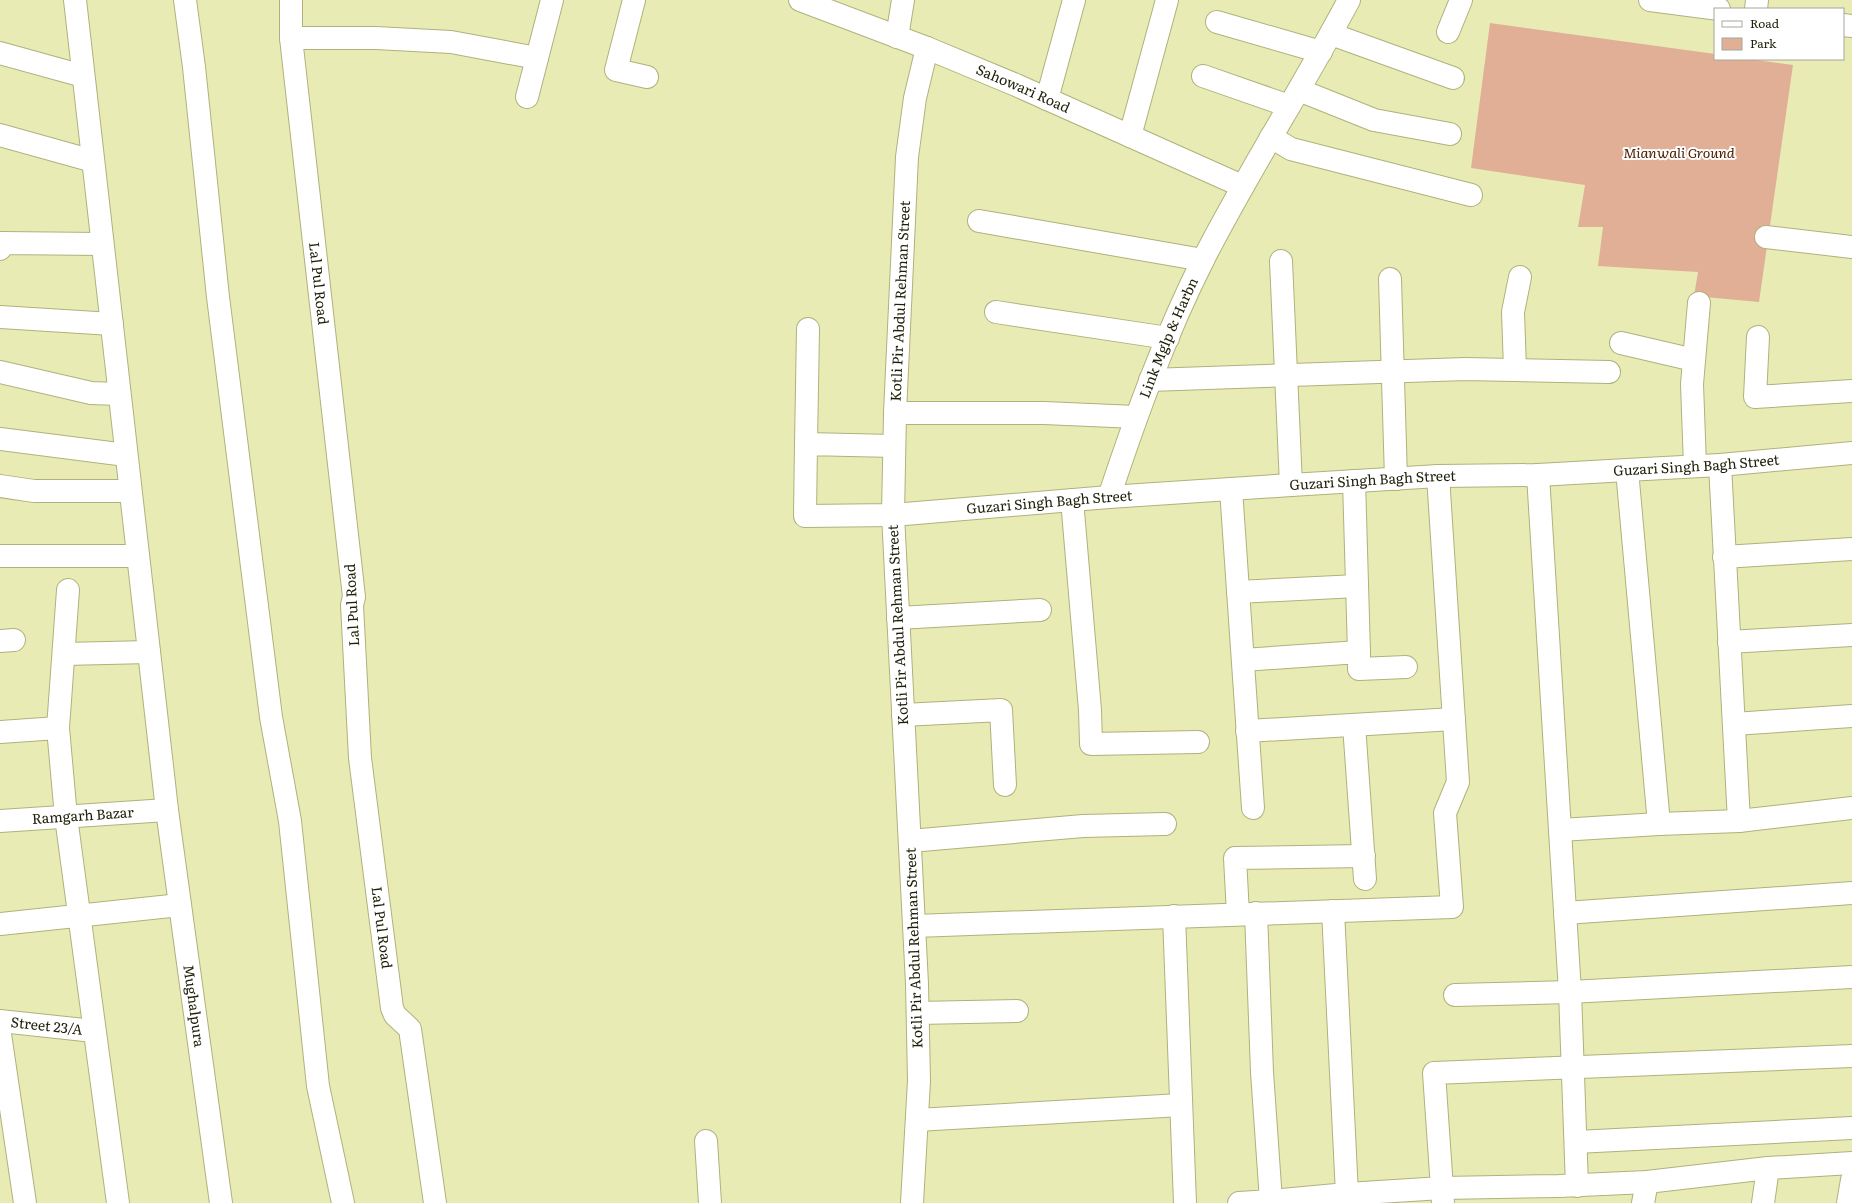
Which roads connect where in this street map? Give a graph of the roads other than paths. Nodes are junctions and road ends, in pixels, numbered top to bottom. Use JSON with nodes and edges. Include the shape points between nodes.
{"nodes":[{"id":1,"x":75,"y":0,"type":"edge"},
{"id":2,"x":185,"y":0,"type":"edge"},
{"id":3,"x":291,"y":0,"type":"edge"},
{"id":4,"x":634,"y":0,"type":"edge"},
{"id":5,"x":903,"y":0,"type":"edge"},
{"id":6,"x":1074,"y":0,"type":"edge"},
{"id":7,"x":1167,"y":0,"type":"edge"},
{"id":8,"x":1349,"y":0,"type":"edge"},
{"id":9,"x":1461,"y":0,"type":"edge"},
{"id":10,"x":1650,"y":0,"type":"edge"},
{"id":11,"x":546,"y":1,"type":"edge"},
{"id":12,"x":811,"y":2,"type":"edge"},
{"id":13,"x":1714,"y":8,"type":"edge"},
{"id":14,"x":1217,"y":22,"type":"dead end"},
{"id":15,"x":1448,"y":32,"type":"dead end"},
{"id":16,"x":897,"y":37,"type":"junction"},
{"id":17,"x":291,"y":38,"type":"junction"},
{"id":18,"x":1326,"y":43,"type":"junction"},
{"id":19,"x":927,"y":48,"type":"junction"},
{"id":20,"x":0,"y":53,"type":"edge"},
{"id":21,"x":537,"y":58,"type":"junction"},
{"id":22,"x":83,"y":76,"type":"junction"},
{"id":23,"x":1203,"y":76,"type":"dead end"},
{"id":24,"x":647,"y":77,"type":"dead end"},
{"id":25,"x":1453,"y":78,"type":"dead end"},
{"id":26,"x":527,"y":97,"type":"dead end"},
{"id":27,"x":1294,"y":98,"type":"junction"},
{"id":28,"x":1047,"y":99,"type":"junction"},
{"id":29,"x":1450,"y":134,"type":"dead end"},
{"id":30,"x":0,"y":135,"type":"edge"},
{"id":31,"x":1130,"y":136,"type":"junction"},
{"id":32,"x":1271,"y":137,"type":"junction"},
{"id":33,"x":93,"y":161,"type":"junction"},
{"id":34,"x":1242,"y":186,"type":"junction"},
{"id":35,"x":1470,"y":195,"type":"dead end"},
{"id":36,"x":979,"y":222,"type":"dead end"},
{"id":37,"x":1766,"y":237,"type":"dead end"},
{"id":38,"x":102,"y":244,"type":"junction"},
{"id":39,"x":0,"y":245,"type":"edge"},
{"id":40,"x":1852,"y":247,"type":"edge"},
{"id":41,"x":1203,"y":260,"type":"junction"},
{"id":42,"x":1281,"y":261,"type":"dead end"},
{"id":43,"x":1520,"y":277,"type":"dead end"},
{"id":44,"x":1390,"y":279,"type":"dead end"},
{"id":45,"x":1699,"y":303,"type":"dead end"},
{"id":46,"x":996,"y":312,"type":"dead end"},
{"id":47,"x":0,"y":317,"type":"edge"},
{"id":48,"x":112,"y":324,"type":"junction"},
{"id":49,"x":808,"y":329,"type":"dead end"},
{"id":50,"x":1758,"y":337,"type":"dead end"},
{"id":51,"x":1168,"y":338,"type":"junction"},
{"id":52,"x":1621,"y":343,"type":"dead end"},
{"id":53,"x":1694,"y":360,"type":"junction"},
{"id":54,"x":1515,"y":369,"type":"junction"},
{"id":55,"x":0,"y":372,"type":"edge"},
{"id":56,"x":1393,"y":372,"type":"junction"},
{"id":57,"x":1609,"y":372,"type":"dead end"},
{"id":58,"x":1286,"y":376,"type":"junction"},
{"id":59,"x":1150,"y":380,"type":"junction"},
{"id":60,"x":1852,"y":391,"type":"edge"},
{"id":61,"x":119,"y":394,"type":"junction"},
{"id":62,"x":895,"y":413,"type":"junction"},
{"id":63,"x":1136,"y":417,"type":"junction"},
{"id":64,"x":0,"y":440,"type":"edge"},
{"id":65,"x":806,"y":444,"type":"junction"},
{"id":66,"x":894,"y":446,"type":"junction"},
{"id":67,"x":1852,"y":453,"type":"edge"},
{"id":68,"x":126,"y":456,"type":"junction"},
{"id":69,"x":1720,"y":465,"type":"junction"},
{"id":70,"x":1695,"y":466,"type":"junction"},
{"id":71,"x":1627,"y":470,"type":"junction"},
{"id":72,"x":1538,"y":475,"type":"junction"},
{"id":73,"x":1438,"y":476,"type":"junction"},
{"id":74,"x":1396,"y":479,"type":"junction"},
{"id":75,"x":1354,"y":481,"type":"junction"},
{"id":76,"x":1291,"y":485,"type":"junction"},
{"id":77,"x":0,"y":486,"type":"edge"},
{"id":78,"x":1231,"y":489,"type":"junction"},
{"id":79,"x":130,"y":491,"type":"junction"},
{"id":80,"x":1109,"y":497,"type":"junction"},
{"id":81,"x":1072,"y":500,"type":"junction"},
{"id":82,"x":893,"y":515,"type":"junction"},
{"id":83,"x":1852,"y":549,"type":"edge"},
{"id":84,"x":0,"y":556,"type":"edge"},
{"id":85,"x":138,"y":556,"type":"junction"},
{"id":86,"x":1724,"y":557,"type":"junction"},
{"id":87,"x":1357,"y":586,"type":"junction"},
{"id":88,"x":68,"y":590,"type":"dead end"},
{"id":89,"x":1238,"y":592,"type":"junction"},
{"id":90,"x":1040,"y":610,"type":"dead end"},
{"id":91,"x":898,"y":618,"type":"junction"},
{"id":92,"x":1852,"y":635,"type":"edge"},
{"id":93,"x":1729,"y":642,"type":"junction"},
{"id":94,"x":149,"y":652,"type":"junction"},
{"id":95,"x":1359,"y":652,"type":"junction"},
{"id":96,"x":64,"y":654,"type":"junction"},
{"id":97,"x":1242,"y":660,"type":"junction"},
{"id":98,"x":1406,"y":668,"type":"dead end"},
{"id":99,"x":903,"y":715,"type":"junction"},
{"id":100,"x":1852,"y":716,"type":"edge"},
{"id":101,"x":1454,"y":719,"type":"junction"},
{"id":102,"x":1734,"y":724,"type":"junction"},
{"id":103,"x":1354,"y":725,"type":"junction"},
{"id":104,"x":58,"y":728,"type":"junction"},
{"id":105,"x":0,"y":732,"type":"edge"},
{"id":106,"x":1247,"y":732,"type":"junction"},
{"id":107,"x":1198,"y":742,"type":"dead end"},
{"id":108,"x":1005,"y":785,"type":"dead end"},
{"id":109,"x":1253,"y":808,"type":"dead end"},
{"id":110,"x":1852,"y":808,"type":"edge"},
{"id":111,"x":167,"y":810,"type":"junction"},
{"id":112,"x":66,"y":817,"type":"junction"},
{"id":113,"x":0,"y":821,"type":"edge"},
{"id":114,"x":1739,"y":821,"type":"junction"},
{"id":115,"x":1165,"y":824,"type":"dead end"},
{"id":116,"x":1659,"y":824,"type":"junction"},
{"id":117,"x":1560,"y":830,"type":"junction"},
{"id":118,"x":910,"y":841,"type":"junction"},
{"id":119,"x":1364,"y":856,"type":"junction"},
{"id":120,"x":1365,"y":879,"type":"dead end"},
{"id":121,"x":1852,"y":893,"type":"edge"},
{"id":122,"x":180,"y":904,"type":"junction"},
{"id":123,"x":1333,"y":911,"type":"junction"},
{"id":124,"x":1565,"y":913,"type":"junction"},
{"id":125,"x":1247,"y":914,"type":"junction"},
{"id":126,"x":78,"y":916,"type":"junction"},
{"id":127,"x":1174,"y":916,"type":"junction"},
{"id":128,"x":0,"y":924,"type":"edge"},
{"id":129,"x":915,"y":926,"type":"junction"},
{"id":130,"x":1852,"y":977,"type":"edge"},
{"id":131,"x":1570,"y":992,"type":"junction"},
{"id":132,"x":1455,"y":995,"type":"dead end"},
{"id":133,"x":1017,"y":1010,"type":"dead end"},
{"id":134,"x":918,"y":1013,"type":"junction"},
{"id":135,"x":0,"y":1021,"type":"edge"},
{"id":136,"x":94,"y":1031,"type":"junction"},
{"id":137,"x":0,"y":1034,"type":"edge"},
{"id":138,"x":1852,"y":1056,"type":"edge"},
{"id":139,"x":1573,"y":1068,"type":"junction"},
{"id":140,"x":1181,"y":1105,"type":"junction"},
{"id":141,"x":917,"y":1120,"type":"junction"},
{"id":142,"x":1852,"y":1128,"type":"edge"},
{"id":143,"x":706,"y":1141,"type":"dead end"},
{"id":144,"x":1576,"y":1142,"type":"junction"},
{"id":145,"x":1852,"y":1163,"type":"edge"},
{"id":146,"x":1768,"y":1168,"type":"junction"},
{"id":147,"x":1852,"y":1180,"type":"edge"},
{"id":148,"x":1564,"y":1192,"type":"edge"},
{"id":149,"x":1645,"y":1193,"type":"edge"},
{"id":150,"x":1442,"y":1195,"type":"edge"},
{"id":151,"x":1341,"y":1197,"type":"edge"},
{"id":152,"x":1271,"y":1201,"type":"junction"},
{"id":153,"x":24,"y":1203,"type":"edge"},
{"id":154,"x":118,"y":1203,"type":"edge"},
{"id":155,"x":221,"y":1203,"type":"edge"},
{"id":156,"x":343,"y":1203,"type":"edge"},
{"id":157,"x":435,"y":1203,"type":"edge"},
{"id":158,"x":710,"y":1203,"type":"edge"},
{"id":159,"x":912,"y":1203,"type":"edge"},
{"id":160,"x":1185,"y":1203,"type":"edge"},
{"id":161,"x":1240,"y":1203,"type":"edge"},
{"id":162,"x":1763,"y":1203,"type":"edge"},
{"id":163,"x":1848,"y":1203,"type":"edge"}],
"edges":[{"from":1,"to":22,"type":"street","name":"Mughalpura"},
{"from":2,"to":156,"type":"street","via":[[218,297],[271,717],[290,821],[318,1086]]},
{"from":3,"to":17,"type":"street","name":"Lal Pul Road"},
{"from":4,"to":24,"type":"street","via":[[616,70]]},
{"from":5,"to":16,"type":"street"},
{"from":6,"to":28,"type":"street"},
{"from":7,"to":31,"type":"street"},
{"from":8,"to":18,"type":"street","name":"Link Mglp & Harbn"},
{"from":9,"to":15,"type":"street"},
{"from":10,"to":13,"type":"street"},
{"from":11,"to":21,"type":"street"},
{"from":12,"to":16,"type":"street","name":"Sahowari Road"},
{"from":14,"to":18,"type":"street"},
{"from":16,"to":19,"type":"street","name":"Sahowari Road"},
{"from":17,"to":21,"type":"street","via":[[376,38],[450,42]]},
{"from":17,"to":157,"type":"street","name":"Lal Pul Road","via":[[354,597],[352,605],[361,766],[392,1008],[395,1015],[410,1029]]},
{"from":18,"to":25,"type":"street"},
{"from":18,"to":27,"type":"street","name":"Link Mglp & Harbn"},
{"from":19,"to":28,"type":"street","name":"Sahowari Road"},
{"from":19,"to":62,"type":"street","name":"Kotli Pir Abdul Rehman Street","via":[[915,98],[907,157]]},
{"from":20,"to":22,"type":"street"},
{"from":21,"to":26,"type":"street"},
{"from":22,"to":33,"type":"street","name":"Mughalpura"},
{"from":23,"to":27,"type":"street"},
{"from":27,"to":29,"type":"street","via":[[1374,120]]},
{"from":27,"to":32,"type":"street","name":"Link Mglp & Harbn"},
{"from":28,"to":31,"type":"street","name":"Sahowari Road"},
{"from":30,"to":33,"type":"street"},
{"from":31,"to":34,"type":"street","name":"Sahowari Road"},
{"from":32,"to":34,"type":"street","name":"Link Mglp & Harbn"},
{"from":32,"to":35,"type":"street","via":[[1291,149]]},
{"from":33,"to":38,"type":"street","name":"Mughalpura"},
{"from":34,"to":41,"type":"street","name":"Link Mglp & Harbn"},
{"from":36,"to":41,"type":"street"},
{"from":37,"to":40,"type":"street"},
{"from":38,"to":39,"type":"street"},
{"from":38,"to":48,"type":"street","name":"Mughalpura"},
{"from":41,"to":51,"type":"street","name":"Link Mglp & Harbn"},
{"from":42,"to":58,"type":"street"},
{"from":43,"to":54,"type":"street","via":[[1513,312]]},
{"from":44,"to":56,"type":"street"},
{"from":45,"to":53,"type":"street"},
{"from":46,"to":51,"type":"street"},
{"from":47,"to":48,"type":"street"},
{"from":48,"to":61,"type":"street","name":"Mughalpura"},
{"from":49,"to":65,"type":"street"},
{"from":50,"to":60,"type":"street","via":[[1755,397]]},
{"from":51,"to":59,"type":"street","name":"Link Mglp & Harbn"},
{"from":52,"to":53,"type":"street"},
{"from":53,"to":70,"type":"street","via":[[1692,384]]},
{"from":54,"to":56,"type":"street"},
{"from":54,"to":57,"type":"street"},
{"from":55,"to":61,"type":"street","via":[[91,393]]},
{"from":56,"to":58,"type":"street"},
{"from":56,"to":74,"type":"street"},
{"from":58,"to":59,"type":"street"},
{"from":58,"to":76,"type":"street"},
{"from":59,"to":63,"type":"street","name":"Link Mglp & Harbn"},
{"from":61,"to":68,"type":"street","name":"Mughalpura"},
{"from":62,"to":63,"type":"street","via":[[1044,413]]},
{"from":62,"to":66,"type":"street","name":"Kotli Pir Abdul Rehman Street"},
{"from":63,"to":80,"type":"street","name":"Link Mglp & Harbn"},
{"from":64,"to":68,"type":"street"},
{"from":65,"to":66,"type":"street"},
{"from":65,"to":82,"type":"street","name":"Guzari Singh Bagh Street","via":[[805,516]]},
{"from":66,"to":82,"type":"street","name":"Kotli Pir Abdul Rehman Street"},
{"from":67,"to":69,"type":"street","name":"Guzari Singh Bagh Street"},
{"from":68,"to":79,"type":"street","name":"Mughalpura"},
{"from":69,"to":70,"type":"street","name":"Guzari Singh Bagh Street"},
{"from":69,"to":86,"type":"street"},
{"from":70,"to":71,"type":"street","name":"Guzari Singh Bagh Street"},
{"from":71,"to":72,"type":"street","name":"Guzari Singh Bagh Street"},
{"from":71,"to":116,"type":"street"},
{"from":72,"to":73,"type":"street","name":"Guzari Singh Bagh Street"},
{"from":72,"to":117,"type":"street"},
{"from":73,"to":74,"type":"street","name":"Guzari Singh Bagh Street"},
{"from":73,"to":101,"type":"street"},
{"from":74,"to":75,"type":"street","name":"Guzari Singh Bagh Street"},
{"from":75,"to":76,"type":"street","name":"Guzari Singh Bagh Street"},
{"from":75,"to":87,"type":"street"},
{"from":76,"to":78,"type":"street","name":"Guzari Singh Bagh Street"},
{"from":77,"to":79,"type":"street","via":[[34,491]]},
{"from":78,"to":80,"type":"street","name":"Guzari Singh Bagh Street"},
{"from":78,"to":89,"type":"street"},
{"from":79,"to":85,"type":"street","name":"Mughalpura"},
{"from":80,"to":81,"type":"street","name":"Guzari Singh Bagh Street"},
{"from":81,"to":82,"type":"street","name":"Guzari Singh Bagh Street"},
{"from":81,"to":107,"type":"street","via":[[1091,744]]},
{"from":82,"to":91,"type":"street","name":"Kotli Pir Abdul Rehman Street"},
{"from":83,"to":86,"type":"street"},
{"from":84,"to":85,"type":"street"},
{"from":85,"to":94,"type":"street","name":"Mughalpura"},
{"from":86,"to":93,"type":"street"},
{"from":87,"to":89,"type":"street"},
{"from":87,"to":95,"type":"street"},
{"from":88,"to":96,"type":"street"},
{"from":89,"to":97,"type":"street"},
{"from":90,"to":91,"type":"street"},
{"from":91,"to":99,"type":"street","name":"Kotli Pir Abdul Rehman Street"},
{"from":92,"to":93,"type":"street"},
{"from":93,"to":102,"type":"street"},
{"from":94,"to":96,"type":"street"},
{"from":94,"to":111,"type":"street","name":"Mughalpura"},
{"from":95,"to":97,"type":"street"},
{"from":95,"to":98,"type":"street","via":[[1359,669]]},
{"from":96,"to":104,"type":"street"},
{"from":97,"to":106,"type":"street"},
{"from":99,"to":108,"type":"street","via":[[1001,710]]},
{"from":99,"to":118,"type":"street","name":"Kotli Pir Abdul Rehman Street"},
{"from":100,"to":102,"type":"street"},
{"from":101,"to":103,"type":"street"},
{"from":101,"to":123,"type":"street","via":[[1458,782],[1445,813],[1452,907]]},
{"from":102,"to":114,"type":"street"},
{"from":103,"to":106,"type":"street"},
{"from":103,"to":119,"type":"street"},
{"from":104,"to":105,"type":"street"},
{"from":104,"to":112,"type":"street"},
{"from":106,"to":109,"type":"street"},
{"from":110,"to":114,"type":"street"},
{"from":111,"to":112,"type":"street","name":"Ramgarh Bazar"},
{"from":111,"to":122,"type":"street","name":"Mughalpura"},
{"from":112,"to":113,"type":"street","name":"Ramgarh Bazar"},
{"from":112,"to":126,"type":"street"},
{"from":114,"to":116,"type":"street"},
{"from":115,"to":118,"type":"street","via":[[1083,826]]},
{"from":116,"to":117,"type":"street"},
{"from":117,"to":124,"type":"street"},
{"from":118,"to":129,"type":"street","name":"Kotli Pir Abdul Rehman Street"},
{"from":119,"to":120,"type":"street"},
{"from":119,"to":125,"type":"street","via":[[1235,858]]},
{"from":121,"to":124,"type":"street"},
{"from":122,"to":126,"type":"street"},
{"from":122,"to":155,"type":"street","name":"Mughalpura"},
{"from":123,"to":125,"type":"street"},
{"from":123,"to":151,"type":"street"},
{"from":124,"to":131,"type":"street"},
{"from":125,"to":127,"type":"street"},
{"from":125,"to":152,"type":"street"},
{"from":126,"to":128,"type":"street"},
{"from":126,"to":136,"type":"street"},
{"from":127,"to":129,"type":"street"},
{"from":127,"to":140,"type":"street"},
{"from":129,"to":134,"type":"street","name":"Kotli Pir Abdul Rehman Street"},
{"from":130,"to":131,"type":"street"},
{"from":131,"to":132,"type":"street"},
{"from":131,"to":139,"type":"street"},
{"from":133,"to":134,"type":"street"},
{"from":134,"to":141,"type":"street","name":"Kotli Pir Abdul Rehman Street"},
{"from":135,"to":136,"type":"street","name":"Street 23/A"},
{"from":136,"to":154,"type":"street"},
{"from":137,"to":153,"type":"street"},
{"from":138,"to":139,"type":"street"},
{"from":139,"to":144,"type":"street"},
{"from":139,"to":150,"type":"street","via":[[1434,1073]]},
{"from":140,"to":141,"type":"street"},
{"from":140,"to":160,"type":"street"},
{"from":141,"to":159,"type":"street","name":"Kotli Pir Abdul Rehman Street"},
{"from":142,"to":144,"type":"street"},
{"from":143,"to":158,"type":"street"},
{"from":144,"to":148,"type":"street"},
{"from":145,"to":146,"type":"street"},
{"from":146,"to":149,"type":"street"},
{"from":146,"to":162,"type":"street"},
{"from":147,"to":163,"type":"street"},
{"from":148,"to":149,"type":"street"},
{"from":148,"to":150,"type":"street"},
{"from":150,"to":151,"type":"street"},
{"from":151,"to":152,"type":"street"},
{"from":152,"to":161,"type":"street"}]}
